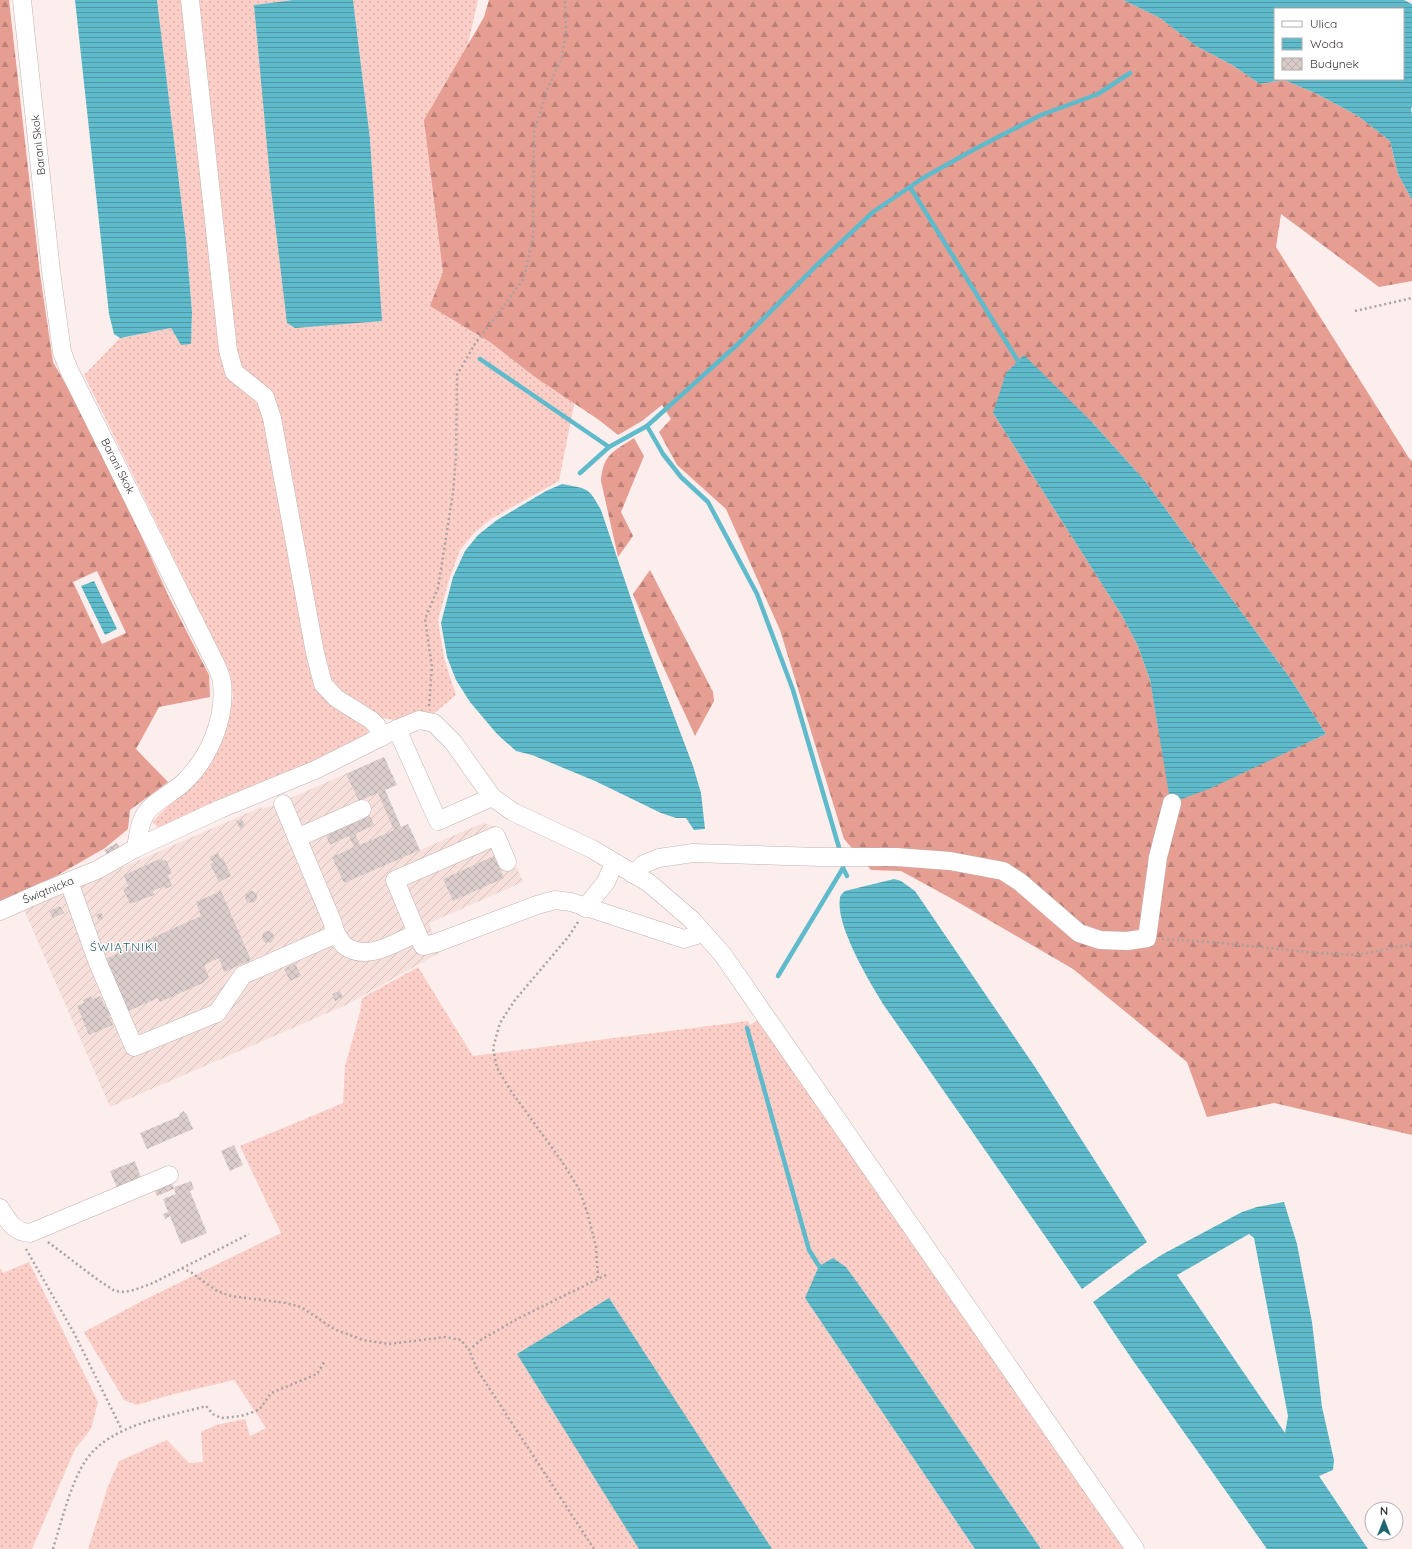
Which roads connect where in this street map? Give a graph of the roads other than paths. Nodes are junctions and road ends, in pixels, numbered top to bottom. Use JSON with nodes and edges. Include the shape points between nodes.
{"nodes":[{"id":1,"x":22,"y":0,"type":"edge"},
{"id":2,"x":190,"y":0,"type":"edge"},
{"id":3,"x":390,"y":733,"type":"junction"},
{"id":4,"x":492,"y":797,"type":"junction"},
{"id":5,"x":1172,"y":803,"type":"dead end"},
{"id":6,"x":282,"y":804,"type":"dead end"},
{"id":7,"x":362,"y":810,"type":"dead end"},
{"id":8,"x":297,"y":838,"type":"junction"},
{"id":9,"x":136,"y":848,"type":"junction"},
{"id":10,"x":507,"y":862,"type":"dead end"},
{"id":11,"x":614,"y":863,"type":"junction"},
{"id":12,"x":633,"y":874,"type":"junction"},
{"id":13,"x":69,"y":882,"type":"junction"},
{"id":14,"x":585,"y":908,"type":"junction"},
{"id":15,"x":0,"y":911,"type":"edge"},
{"id":16,"x":417,"y":933,"type":"junction"},
{"id":17,"x":703,"y":933,"type":"junction"},
{"id":18,"x":336,"y":934,"type":"junction"},
{"id":19,"x":168,"y":1175,"type":"dead end"},
{"id":20,"x":0,"y":1208,"type":"edge"},
{"id":21,"x":1135,"y":1549,"type":"edge"}],
"edges":[{"from":1,"to":9,"type":"street","name":"Barani Skok","via":[[62,352],[216,663],[222,683],[221,711],[207,753],[183,783],[146,812]]},
{"from":2,"to":3,"type":"street","via":[[228,350],[234,372],[265,398],[272,418],[315,653],[323,684],[336,698]]},
{"from":3,"to":4,"type":"street","via":[[418,720],[434,723],[453,742]]},
{"from":3,"to":4,"type":"street","via":[[438,820]]},
{"from":3,"to":9,"type":"street","via":[[315,770],[220,809]]},
{"from":4,"to":11,"type":"street","via":[[513,812]]},
{"from":5,"to":12,"type":"street","via":[[1158,857],[1147,938],[1127,941],[1100,940],[1078,933],[1020,882],[1003,871],[950,861],[896,856],[821,857],[693,853],[659,858],[644,864]]},
{"from":6,"to":8,"type":"street"},
{"from":7,"to":8,"type":"street"},
{"from":8,"to":18,"type":"street"},
{"from":9,"to":13,"type":"street","name":"Świątnicka"},
{"from":10,"to":16,"type":"street","via":[[496,836],[395,880]]},
{"from":11,"to":12,"type":"street"},
{"from":11,"to":14,"type":"street","via":[[606,882]]},
{"from":12,"to":17,"type":"street","via":[[649,883],[692,920]]},
{"from":13,"to":15,"type":"street","name":"Świątnicka"},
{"from":13,"to":18,"type":"street","via":[[98,964],[134,1047],[217,1013],[243,975]]},
{"from":14,"to":16,"type":"street","via":[[571,902],[555,900],[423,946]]},
{"from":14,"to":17,"type":"street","via":[[684,939]]},
{"from":16,"to":18,"type":"street","via":[[377,951],[360,953],[345,946]]},
{"from":17,"to":21,"type":"street","via":[[723,955]]},
{"from":19,"to":20,"type":"street","via":[[25,1233],[13,1226]]}]}
